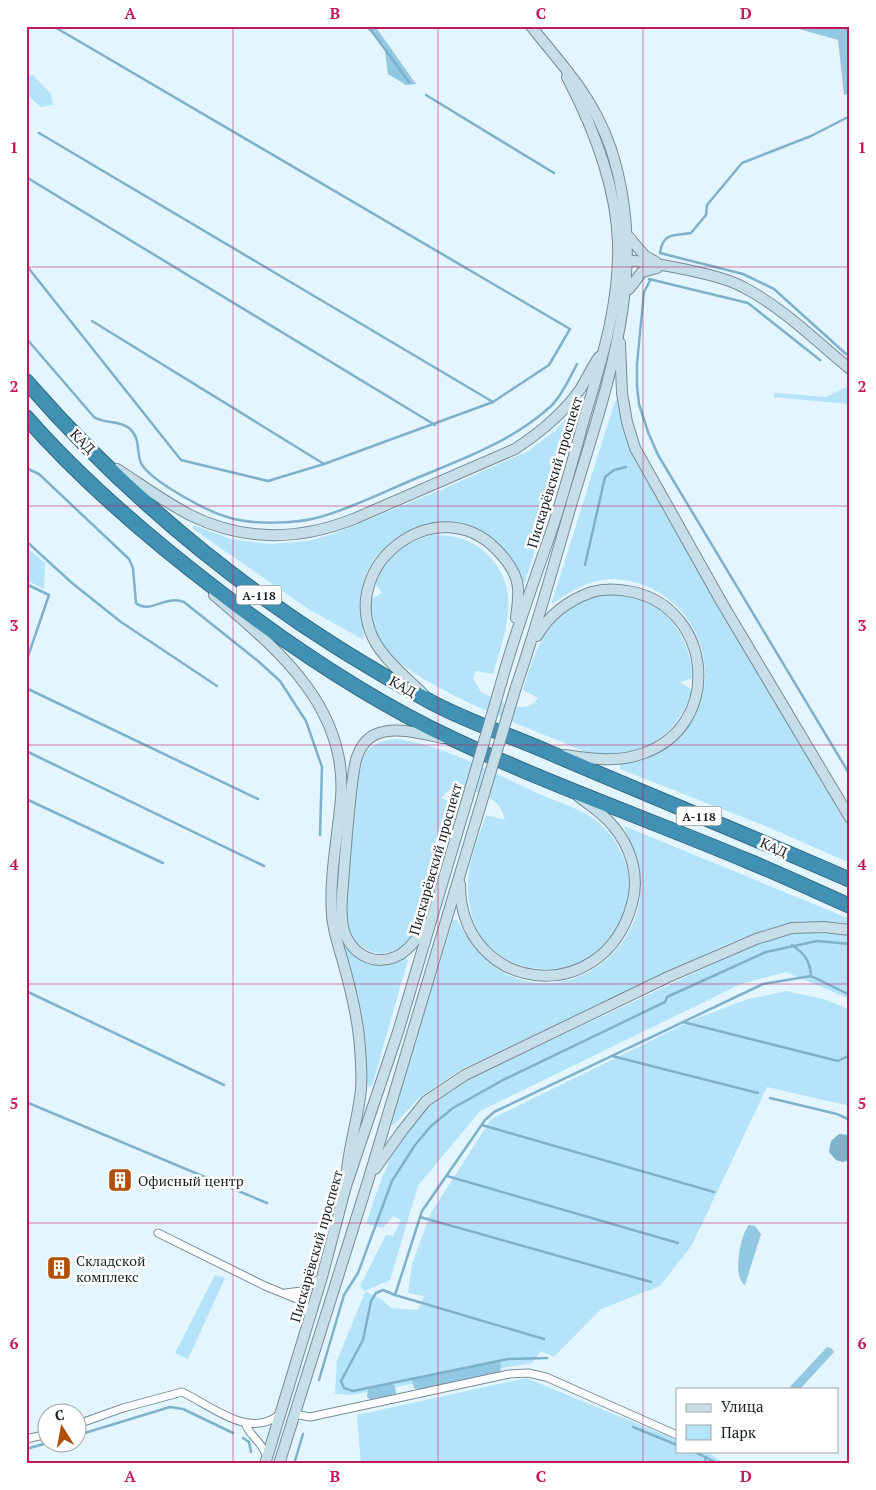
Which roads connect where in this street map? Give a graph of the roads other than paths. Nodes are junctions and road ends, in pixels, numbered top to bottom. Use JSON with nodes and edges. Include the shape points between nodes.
{"nodes":[{"id":1,"x":531,"y":26,"type":"edge"},
{"id":2,"x":560,"y":64,"type":"junction"},
{"id":3,"x":628,"y":236,"type":"junction"},
{"id":4,"x":618,"y":260,"type":"junction"},
{"id":5,"x":629,"y":261,"type":"junction"},
{"id":6,"x":665,"y":267,"type":"junction"},
{"id":7,"x":626,"y":295,"type":"junction"},
{"id":8,"x":619,"y":334,"type":"junction"},
{"id":9,"x":605,"y":348,"type":"junction"},
{"id":10,"x":850,"y":369,"type":"edge"},
{"id":11,"x":26,"y":381,"type":"edge"},
{"id":12,"x":26,"y":417,"type":"edge"},
{"id":13,"x":103,"y":461,"type":"junction"},
{"id":14,"x":172,"y":556,"type":"junction"},
{"id":15,"x":516,"y":631,"type":"junction"},
{"id":16,"x":528,"y":652,"type":"junction"},
{"id":17,"x":433,"y":703,"type":"junction"},
{"id":18,"x":455,"y":740,"type":"junction"},
{"id":19,"x":549,"y":752,"type":"junction"},
{"id":20,"x":569,"y":790,"type":"junction"},
{"id":21,"x":850,"y":818,"type":"edge"},
{"id":22,"x":465,"y":858,"type":"junction"},
{"id":23,"x":850,"y":880,"type":"edge"},
{"id":24,"x":850,"y":906,"type":"edge"},
{"id":25,"x":434,"y":911,"type":"junction"},
{"id":26,"x":850,"y":930,"type":"edge"},
{"id":27,"x":368,"y":1181,"type":"junction"},
{"id":28,"x":346,"y":1186,"type":"junction"},
{"id":29,"x":158,"y":1233,"type":"dead end"},
{"id":30,"x":322,"y":1277,"type":"junction"},
{"id":31,"x":285,"y":1293,"type":"junction"},
{"id":32,"x":310,"y":1316,"type":"junction"},
{"id":33,"x":294,"y":1414,"type":"junction"},
{"id":34,"x":280,"y":1415,"type":"junction"},
{"id":35,"x":88,"y":1420,"type":"edge"},
{"id":36,"x":245,"y":1423,"type":"junction"},
{"id":37,"x":676,"y":1435,"type":"edge"},
{"id":38,"x":266,"y":1461,"type":"edge"},
{"id":39,"x":279,"y":1464,"type":"edge"}],
"edges":[{"from":1,"to":2,"type":"main road"},
{"from":2,"to":3,"type":"main road","name":"Пискарёвский проспект","via":[[587,96],[605,134],[621,183]]},
{"from":2,"to":4,"type":"main road","name":"Пискарёвский проспект","via":[[582,106],[607,176],[616,222]]},
{"from":3,"to":5,"type":"main road","name":"Пискарёвский проспект"},
{"from":3,"to":6,"type":"main road","via":[[645,256]]},
{"from":4,"to":5,"type":"main road"},
{"from":4,"to":9,"type":"main road","name":"Пискарёвский проспект"},
{"from":5,"to":6,"type":"main road"},
{"from":5,"to":7,"type":"main road","name":"Пискарёвский проспект"},
{"from":6,"to":7,"type":"main road","via":[[642,272],[634,279]]},
{"from":6,"to":10,"type":"main road","via":[[742,286],[764,299]]},
{"from":7,"to":8,"type":"main road","name":"Пискарёвский проспект"},
{"from":8,"to":16,"type":"main road","name":"Пискарёвский проспект","via":[[609,381]]},
{"from":8,"to":21,"type":"main road","via":[[622,393],[635,448]]},
{"from":9,"to":13,"type":"main road","via":[[580,388],[555,418],[523,444],[356,518],[306,534],[271,535],[222,529],[185,512]]},
{"from":9,"to":15,"type":"main road","name":"Пискарёвский проспект","via":[[552,531]]},
{"from":11,"to":13,"type":"highway","name":"КАД","number":"А-118"},
{"from":12,"to":14,"type":"highway","name":"КАД","number":"А-118","via":[[79,473]]},
{"from":13,"to":17,"type":"highway","name":"КАД","number":"А-118","via":[[152,508],[246,586],[347,655]]},
{"from":14,"to":18,"type":"highway","name":"КАД","number":"А-118","via":[[306,656],[369,696]]},
{"from":14,"to":28,"type":"main road","via":[[285,658],[314,695],[334,735],[342,796],[335,848],[332,915],[357,1022],[361,1088],[346,1165]]},
{"from":15,"to":17,"type":"main road","via":[[518,587],[515,577],[510,564],[488,541],[472,531],[455,527],[433,528],[412,534],[397,544],[374,572],[367,601],[368,626],[382,654]]},
{"from":15,"to":25,"type":"main road","name":"Пискарёвский проспект","bridge":true},
{"from":16,"to":19,"type":"main road","via":[[544,623],[562,607],[586,594],[613,589],[640,594],[669,610],[687,633],[698,664],[699,684],[690,715],[678,731],[653,750],[631,757],[606,759]]},
{"from":16,"to":22,"type":"main road","name":"Пискарёвский проспект","bridge":true},
{"from":17,"to":19,"type":"highway","name":"КАД","number":"А-118"},
{"from":18,"to":20,"type":"highway","name":"КАД","number":"А-118"},
{"from":18,"to":25,"type":"main road","via":[[405,730],[378,733],[364,742],[358,751],[353,777],[341,912],[348,939],[358,952],[369,959],[394,958],[416,941]]},
{"from":19,"to":23,"type":"highway","name":"КАД","number":"А-118"},
{"from":20,"to":22,"type":"main road","via":[[612,824],[624,840],[635,876],[634,900],[622,931],[588,966],[570,973],[540,976],[510,968],[490,956],[466,925],[460,903]]},
{"from":20,"to":24,"type":"highway","name":"КАД","number":"А-118","via":[[748,861]]},
{"from":22,"to":27,"type":"main road","name":"Пискарёвский проспект"},
{"from":25,"to":28,"type":"main road","name":"Пискарёвский проспект","via":[[398,1032]]},
{"from":26,"to":27,"type":"main road","via":[[792,928],[756,939],[465,1075],[426,1101]]},
{"from":27,"to":33,"type":"main road","name":"Пискарёвский проспект"},
{"from":28,"to":30,"type":"main road","name":"Пискарёвский проспект"},
{"from":29,"to":31,"type":"street"},
{"from":30,"to":31,"type":"street","via":[[301,1291]]},
{"from":30,"to":32,"type":"main road","name":"Пискарёвский проспект"},
{"from":31,"to":32,"type":"street","via":[[305,1306]]},
{"from":32,"to":34,"type":"main road","name":"Пискарёвский проспект"},
{"from":33,"to":37,"type":"street","via":[[310,1417],[510,1374],[528,1373],[546,1377]]},
{"from":33,"to":39,"type":"main road","name":"Пискарёвский проспект"},
{"from":34,"to":36,"type":"street","via":[[264,1424]]},
{"from":34,"to":38,"type":"main road","name":"Пискарёвский проспект"},
{"from":35,"to":36,"type":"street","via":[[182,1392]]},
{"from":36,"to":38,"type":"street","via":[[247,1430],[264,1446]]}]}
